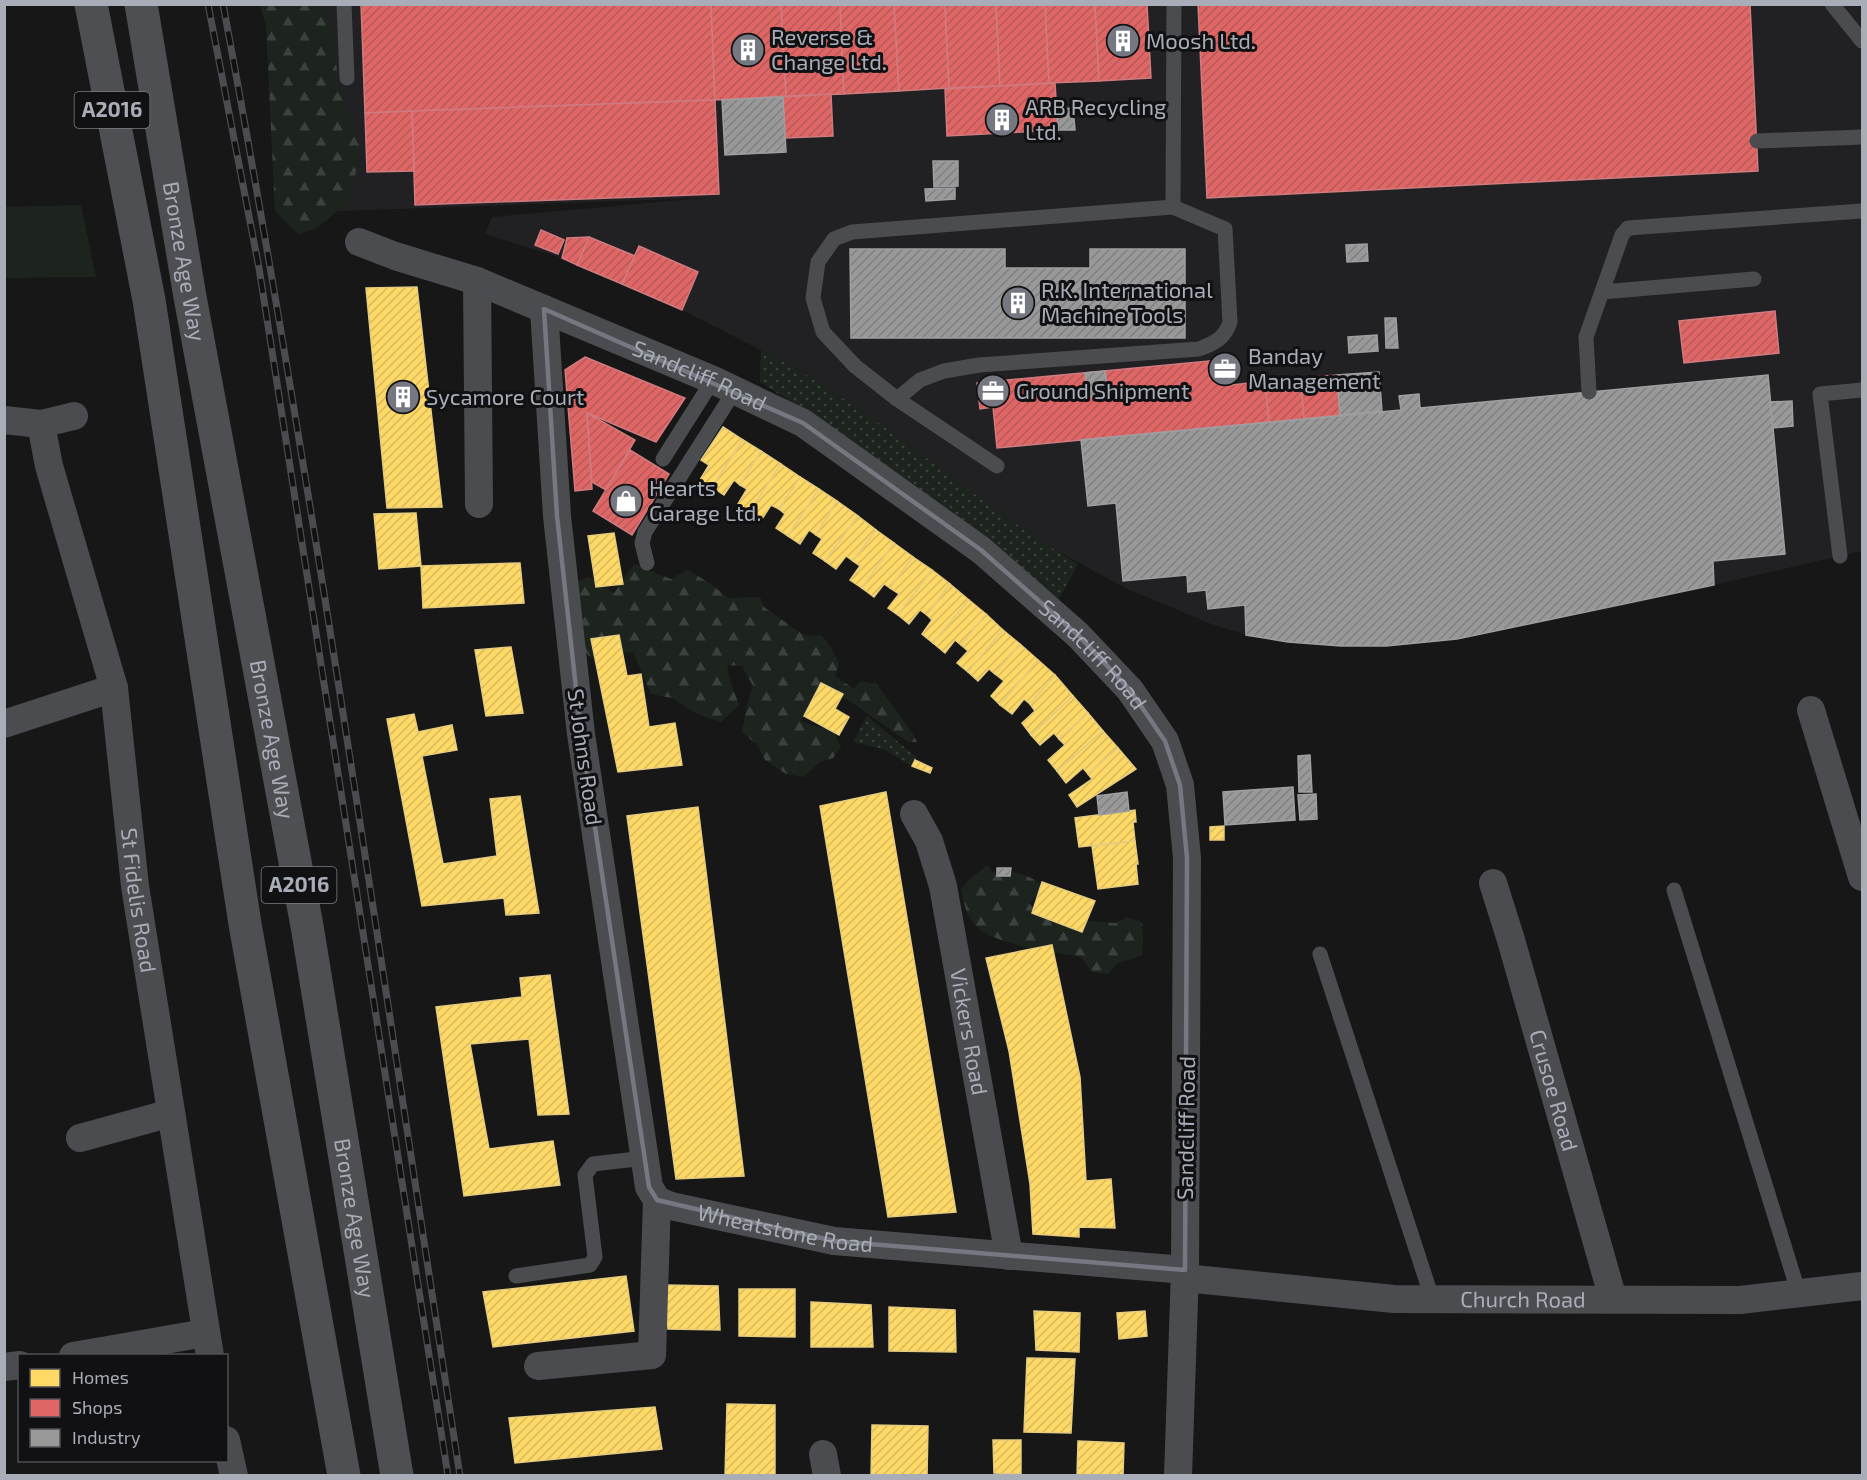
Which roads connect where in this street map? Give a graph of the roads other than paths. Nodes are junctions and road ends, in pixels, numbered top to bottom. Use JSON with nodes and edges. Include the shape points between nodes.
{"nodes":[{"id":1,"x":91,"y":4,"type":"edge"},
{"id":2,"x":141,"y":4,"type":"edge"},
{"id":3,"x":344,"y":4,"type":"edge"},
{"id":4,"x":1174,"y":4,"type":"edge"},
{"id":5,"x":1832,"y":4,"type":"edge"},
{"id":6,"x":1863,"y":41,"type":"edge"},
{"id":7,"x":347,"y":78,"type":"dead end"},
{"id":8,"x":1863,"y":137,"type":"edge"},
{"id":9,"x":1757,"y":141,"type":"dead end"},
{"id":10,"x":1173,"y":207,"type":"junction"},
{"id":11,"x":1863,"y":211,"type":"edge"},
{"id":12,"x":359,"y":242,"type":"dead end"},
{"id":13,"x":1754,"y":279,"type":"dead end"},
{"id":14,"x":477,"y":281,"type":"junction"},
{"id":15,"x":1602,"y":292,"type":"junction"},
{"id":16,"x":544,"y":309,"type":"junction"},
{"id":17,"x":724,"y":385,"type":"junction"},
{"id":18,"x":1863,"y":390,"type":"edge"},
{"id":19,"x":1589,"y":392,"type":"dead end"},
{"id":20,"x":897,"y":399,"type":"junction"},
{"id":21,"x":75,"y":416,"type":"dead end"},
{"id":22,"x":4,"y":420,"type":"edge"},
{"id":23,"x":41,"y":424,"type":"junction"},
{"id":24,"x":663,"y":459,"type":"dead end"},
{"id":25,"x":997,"y":466,"type":"dead end"},
{"id":26,"x":479,"y":504,"type":"dead end"},
{"id":27,"x":1840,"y":556,"type":"dead end"},
{"id":28,"x":647,"y":563,"type":"dead end"},
{"id":29,"x":114,"y":688,"type":"junction"},
{"id":30,"x":1811,"y":710,"type":"dead end"},
{"id":31,"x":4,"y":724,"type":"edge"},
{"id":32,"x":914,"y":814,"type":"dead end"},
{"id":33,"x":1863,"y":877,"type":"edge"},
{"id":34,"x":1493,"y":883,"type":"dead end"},
{"id":35,"x":1674,"y":890,"type":"dead end"},
{"id":36,"x":1320,"y":954,"type":"dead end"},
{"id":37,"x":171,"y":1113,"type":"junction"},
{"id":38,"x":81,"y":1138,"type":"dead end"},
{"id":39,"x":645,"y":1158,"type":"junction"},
{"id":40,"x":657,"y":1200,"type":"junction"},
{"id":41,"x":1010,"y":1256,"type":"junction"},
{"id":42,"x":1184,"y":1274,"type":"junction"},
{"id":43,"x":516,"y":1275,"type":"dead end"},
{"id":44,"x":1863,"y":1286,"type":"edge"},
{"id":45,"x":1799,"y":1294,"type":"junction"},
{"id":46,"x":1432,"y":1298,"type":"junction"},
{"id":47,"x":1613,"y":1299,"type":"junction"},
{"id":48,"x":208,"y":1344,"type":"edge"},
{"id":49,"x":96,"y":1354,"type":"edge"},
{"id":50,"x":538,"y":1366,"type":"dead end"},
{"id":51,"x":228,"y":1449,"type":"edge"},
{"id":52,"x":234,"y":1476,"type":"edge"},
{"id":53,"x":344,"y":1476,"type":"edge"},
{"id":54,"x":397,"y":1476,"type":"edge"},
{"id":55,"x":1178,"y":1476,"type":"edge"}],
"edges":[{"from":1,"to":53,"type":"main road","name":"Bronze Age Way","number":"A2016","via":[[149,300],[245,924]]},
{"from":2,"to":54,"type":"main road","name":"Bronze Age Way","number":"A2016","via":[[190,297],[307,926]]},
{"from":3,"to":7,"type":"lane"},
{"from":4,"to":10,"type":"lane"},
{"from":5,"to":6,"type":"lane"},
{"from":8,"to":9,"type":"lane"},
{"from":10,"to":20,"type":"lane","via":[[1225,229],[1230,322],[1226,333],[1214,344],[1199,349],[944,371],[921,380]]},
{"from":10,"to":20,"type":"lane","via":[[852,232],[834,238],[818,262],[813,298],[823,332],[855,366]]},
{"from":11,"to":15,"type":"lane","via":[[1628,228]]},
{"from":12,"to":14,"type":"street","name":"Sandcliff Road"},
{"from":13,"to":15,"type":"lane"},
{"from":14,"to":16,"type":"street","name":"Sandcliff Road"},
{"from":14,"to":26,"type":"street"},
{"from":15,"to":19,"type":"lane","via":[[1586,341]]},
{"from":16,"to":17,"type":"street","name":"Sandcliff Road"},
{"from":16,"to":39,"type":"street","name":"St Johns Road","via":[[557,516],[581,734]]},
{"from":17,"to":24,"type":"lane"},
{"from":17,"to":28,"type":"lane","via":[[645,532],[642,543]]},
{"from":17,"to":42,"type":"street","name":"Sandcliff Road","via":[[803,423],[981,550],[1078,635],[1130,690],[1165,741],[1180,785],[1187,858]]},
{"from":18,"to":27,"type":"lane","via":[[1820,394]]},
{"from":20,"to":25,"type":"lane"},
{"from":21,"to":23,"type":"street"},
{"from":22,"to":23,"type":"street"},
{"from":23,"to":29,"type":"street","name":"St Fidelis Road","via":[[49,466]]},
{"from":29,"to":31,"type":"street"},
{"from":29,"to":37,"type":"street","name":"St Fidelis Road","via":[[135,886]]},
{"from":30,"to":33,"type":"street"},
{"from":32,"to":41,"type":"street","name":"Vickers Road","via":[[929,841],[943,886]]},
{"from":34,"to":47,"type":"street","name":"Crusoe Road"},
{"from":35,"to":45,"type":"lane"},
{"from":36,"to":46,"type":"lane"},
{"from":37,"to":38,"type":"street"},
{"from":37,"to":48,"type":"street","name":"St Fidelis Road"},
{"from":39,"to":40,"type":"street","name":"St Johns Road","via":[[650,1187]]},
{"from":39,"to":43,"type":"lane","via":[[593,1164],[587,1170],[595,1257],[590,1265]]},
{"from":40,"to":41,"type":"street","name":"Wheatstone Road","via":[[834,1241]]},
{"from":40,"to":50,"type":"street","via":[[652,1355]]},
{"from":41,"to":42,"type":"street","name":"Wheatstone Road"},
{"from":42,"to":46,"type":"street","name":"Church Road","via":[[1394,1299]]},
{"from":42,"to":55,"type":"street","name":"Sandcliff Road"},
{"from":44,"to":45,"type":"street","name":"Church Road"},
{"from":45,"to":47,"type":"street","name":"Church Road","via":[[1740,1300]]},
{"from":46,"to":47,"type":"street","name":"Church Road"},
{"from":48,"to":49,"type":"street"},
{"from":51,"to":52,"type":"street"}]}
